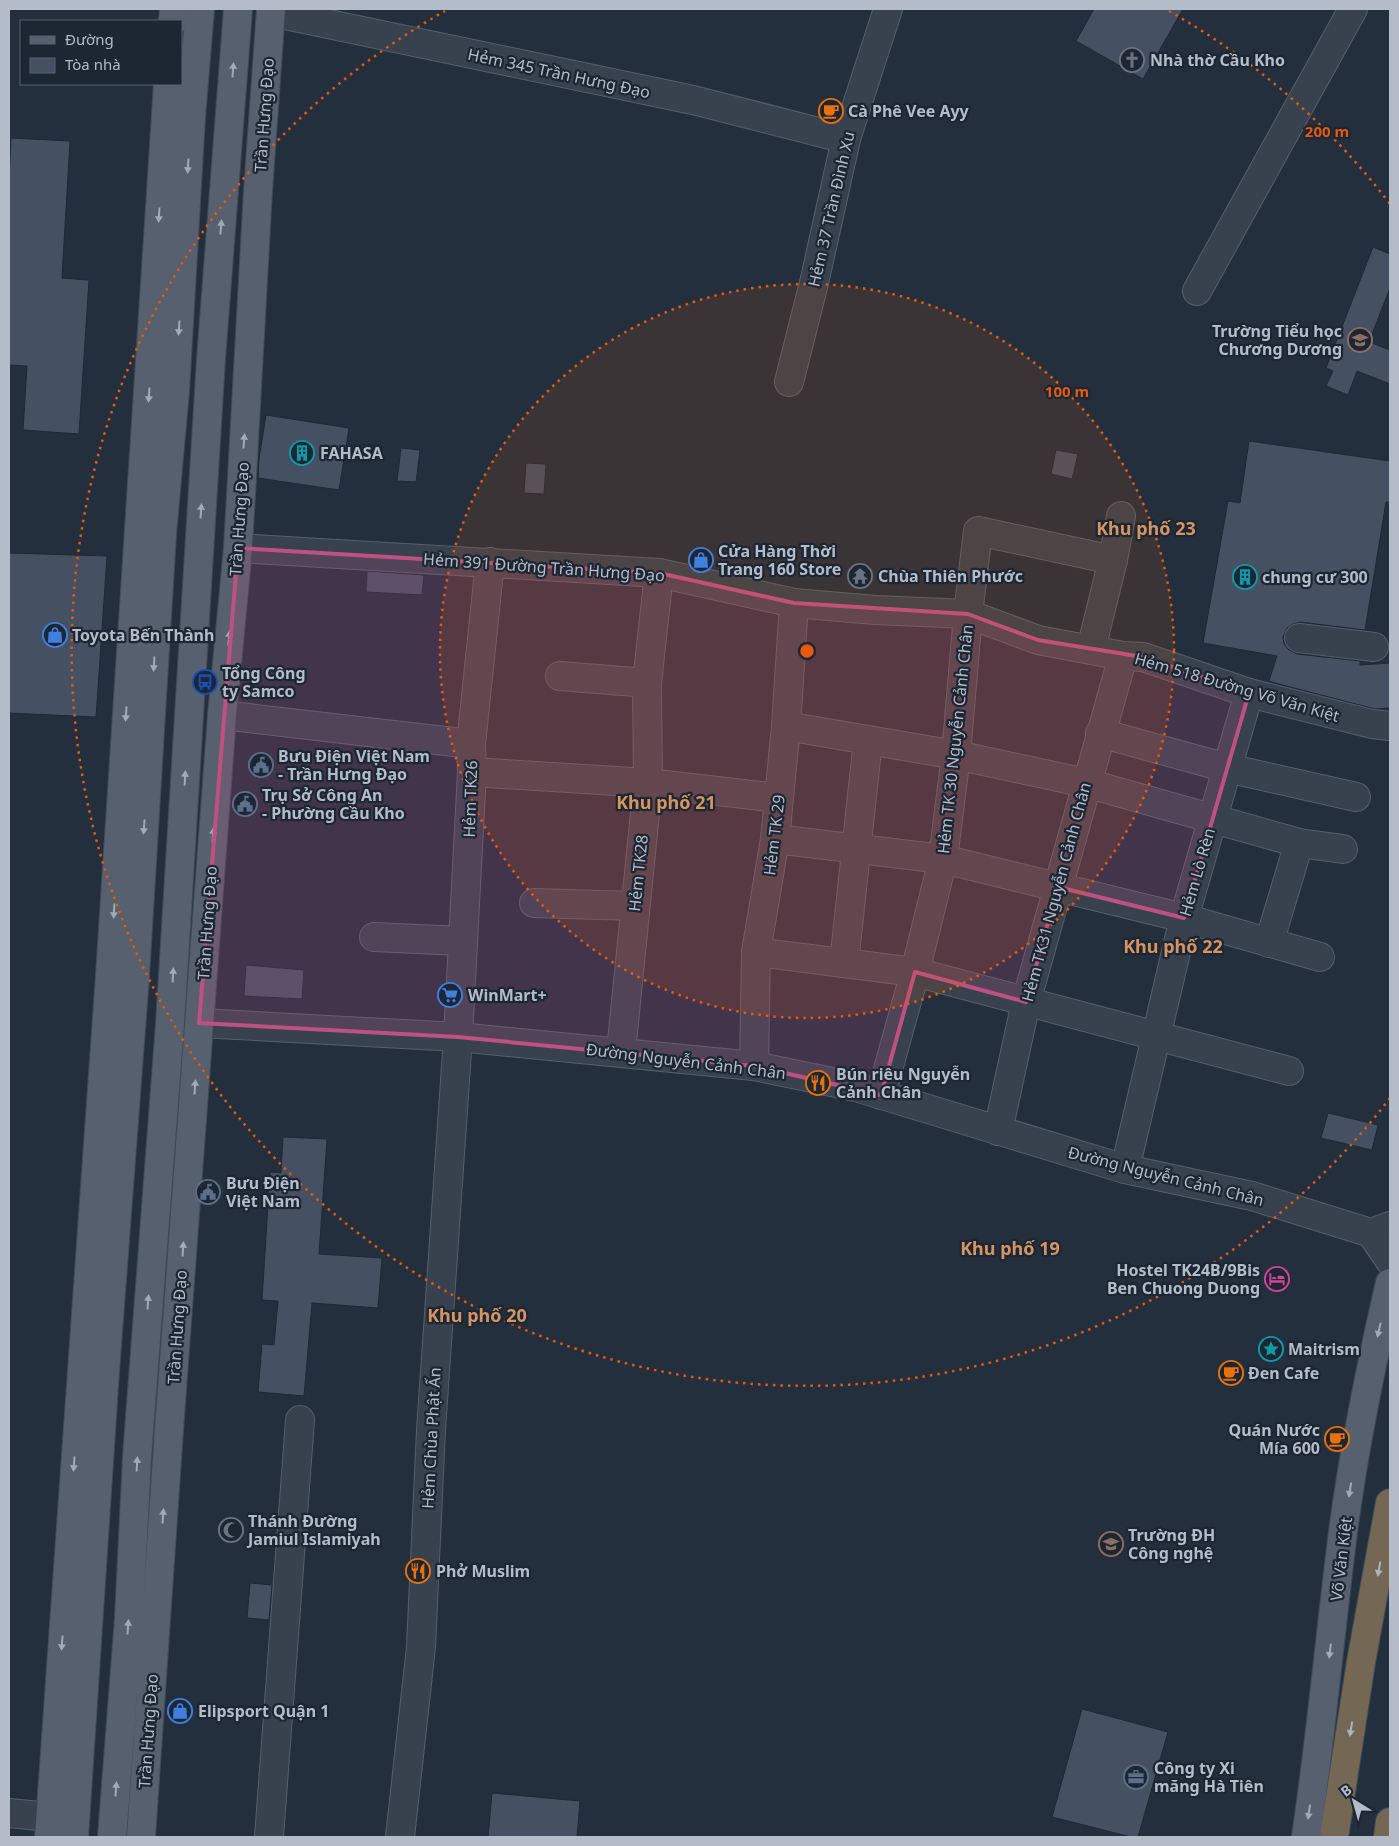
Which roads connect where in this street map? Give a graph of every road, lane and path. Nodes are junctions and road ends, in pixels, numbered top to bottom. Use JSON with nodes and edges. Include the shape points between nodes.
{"nodes":[{"id":1,"x":187,"y":9,"type":"edge"},
{"id":2,"x":200,"y":9,"type":"edge"},
{"id":3,"x":888,"y":9,"type":"edge"},
{"id":4,"x":1353,"y":9,"type":"edge"},
{"id":5,"x":238,"y":10,"type":"edge"},
{"id":6,"x":271,"y":10,"type":"edge"},
{"id":7,"x":168,"y":85,"type":"edge"},
{"id":8,"x":846,"y":139,"type":"junction"},
{"id":9,"x":157,"y":250,"type":"junction"},
{"id":10,"x":184,"y":251,"type":"junction"},
{"id":11,"x":219,"y":254,"type":"junction"},
{"id":12,"x":255,"y":255,"type":"junction"},
{"id":13,"x":1196,"y":291,"type":"dead end"},
{"id":14,"x":150,"y":356,"type":"junction"},
{"id":15,"x":177,"y":358,"type":"junction"},
{"id":16,"x":212,"y":359,"type":"junction"},
{"id":17,"x":249,"y":361,"type":"junction"},
{"id":18,"x":789,"y":382,"type":"dead end"},
{"id":19,"x":154,"y":488,"type":"junction"},
{"id":20,"x":1121,"y":516,"type":"dead end"},
{"id":21,"x":199,"y":545,"type":"junction"},
{"id":22,"x":238,"y":548,"type":"junction"},
{"id":23,"x":1113,"y":560,"type":"junction"},
{"id":24,"x":490,"y":562,"type":"junction"},
{"id":25,"x":659,"y":573,"type":"junction"},
{"id":26,"x":196,"y":597,"type":"junction"},
{"id":27,"x":233,"y":600,"type":"junction"},
{"id":28,"x":794,"y":603,"type":"junction"},
{"id":29,"x":968,"y":614,"type":"junction"},
{"id":30,"x":1299,"y":638,"type":"dead end"},
{"id":31,"x":1374,"y":647,"type":"dead end"},
{"id":32,"x":1091,"y":649,"type":"junction"},
{"id":33,"x":1123,"y":656,"type":"junction"},
{"id":34,"x":560,"y":676,"type":"dead end"},
{"id":35,"x":647,"y":683,"type":"junction"},
{"id":36,"x":1249,"y":693,"type":"junction"},
{"id":37,"x":222,"y":715,"type":"junction"},
{"id":38,"x":786,"y":726,"type":"junction"},
{"id":39,"x":1390,"y":726,"type":"edge"},
{"id":40,"x":1100,"y":733,"type":"junction"},
{"id":41,"x":868,"y":740,"type":"junction"},
{"id":42,"x":471,"y":744,"type":"junction"},
{"id":43,"x":956,"y":755,"type":"junction"},
{"id":44,"x":1227,"y":768,"type":"junction"},
{"id":45,"x":472,"y":772,"type":"junction"},
{"id":46,"x":648,"y":783,"type":"junction"},
{"id":47,"x":1086,"y":783,"type":"junction"},
{"id":48,"x":1356,"y":797,"type":"dead end"},
{"id":49,"x":778,"y":798,"type":"junction"},
{"id":50,"x":1212,"y":819,"type":"junction"},
{"id":51,"x":775,"y":839,"type":"junction"},
{"id":52,"x":1299,"y":843,"type":"junction"},
{"id":53,"x":856,"y":849,"type":"junction"},
{"id":54,"x":1343,"y":849,"type":"dead end"},
{"id":55,"x":943,"y":859,"type":"junction"},
{"id":56,"x":1058,"y":887,"type":"junction"},
{"id":57,"x":534,"y":903,"type":"dead end"},
{"id":58,"x":635,"y":906,"type":"junction"},
{"id":59,"x":1184,"y":918,"type":"junction"},
{"id":60,"x":374,"y":937,"type":"dead end"},
{"id":61,"x":462,"y":941,"type":"junction"},
{"id":62,"x":1269,"y":943,"type":"junction"},
{"id":63,"x":756,"y":952,"type":"junction"},
{"id":64,"x":1320,"y":957,"type":"dead end"},
{"id":65,"x":844,"y":963,"type":"junction"},
{"id":66,"x":915,"y":972,"type":"junction"},
{"id":67,"x":1026,"y":1002,"type":"junction"},
{"id":68,"x":119,"y":1021,"type":"junction"},
{"id":69,"x":199,"y":1023,"type":"junction"},
{"id":70,"x":170,"y":1024,"type":"junction"},
{"id":71,"x":458,"y":1037,"type":"junction"},
{"id":72,"x":1157,"y":1037,"type":"junction"},
{"id":73,"x":621,"y":1052,"type":"junction"},
{"id":74,"x":754,"y":1066,"type":"junction"},
{"id":75,"x":1290,"y":1071,"type":"dead end"},
{"id":76,"x":881,"y":1095,"type":"junction"},
{"id":77,"x":998,"y":1131,"type":"junction"},
{"id":78,"x":1125,"y":1169,"type":"junction"},
{"id":79,"x":158,"y":1183,"type":"junction"},
{"id":80,"x":188,"y":1183,"type":"junction"},
{"id":81,"x":1381,"y":1230,"type":"edge"},
{"id":82,"x":1390,"y":1261,"type":"edge"},
{"id":83,"x":1390,"y":1283,"type":"edge"},
{"id":84,"x":146,"y":1340,"type":"junction"},
{"id":85,"x":176,"y":1340,"type":"junction"},
{"id":86,"x":90,"y":1415,"type":"junction"},
{"id":87,"x":140,"y":1416,"type":"junction"},
{"id":88,"x":170,"y":1416,"type":"junction"},
{"id":89,"x":300,"y":1420,"type":"dead end"},
{"id":90,"x":1390,"y":1503,"type":"edge"},
{"id":91,"x":132,"y":1551,"type":"junction"},
{"id":92,"x":160,"y":1551,"type":"junction"},
{"id":93,"x":124,"y":1686,"type":"junction"},
{"id":94,"x":151,"y":1687,"type":"junction"},
{"id":95,"x":9,"y":1813,"type":"edge"},
{"id":96,"x":1390,"y":1822,"type":"edge"},
{"id":97,"x":62,"y":1828,"type":"edge"},
{"id":98,"x":113,"y":1830,"type":"edge"},
{"id":99,"x":141,"y":1831,"type":"edge"},
{"id":100,"x":269,"y":1837,"type":"edge"},
{"id":101,"x":400,"y":1837,"type":"edge"},
{"id":102,"x":1306,"y":1837,"type":"edge"},
{"id":103,"x":1334,"y":1837,"type":"edge"},
{"id":104,"x":1388,"y":1837,"type":"edge"}],
"edges":[{"from":1,"to":2,"type":"main road"},
{"from":2,"to":5,"type":"main road"},
{"from":2,"to":10,"type":"main road","one_way":true},
{"from":3,"to":8,"type":"street","name":"Hẻm 37 Trần Ðình Xu"},
{"from":4,"to":13,"type":"street"},
{"from":5,"to":6,"type":"main road"},
{"from":11,"to":5,"type":"main road","name":"Trần Hưng Đạo","one_way":true},
{"from":6,"to":8,"type":"street","name":"Hẻm 345 Trần Hưng Ðạo","via":[[693,100]]},
{"from":6,"to":12,"type":"main road","name":"Trần Hưng Đạo"},
{"from":7,"to":9,"type":"main road","one_way":true},
{"from":8,"to":18,"type":"street","name":"Hẻm 37 Trần Ðình Xu"},
{"from":9,"to":10,"type":"main road"},
{"from":9,"to":14,"type":"main road"},
{"from":10,"to":15,"type":"main road","one_way":true},
{"from":11,"to":12,"type":"main road"},
{"from":11,"to":16,"type":"main road","name":"Trần Hưng Đạo"},
{"from":12,"to":17,"type":"main road","name":"Trần Hưng Đạo"},
{"from":14,"to":15,"type":"main road"},
{"from":14,"to":19,"type":"main road","one_way":true},
{"from":15,"to":16,"type":"main road"},
{"from":15,"to":19,"type":"main road"},
{"from":16,"to":17,"type":"main road"},
{"from":21,"to":16,"type":"main road","name":"Trần Hưng Đạo","one_way":true},
{"from":22,"to":17,"type":"main road","name":"Trần Hưng Đạo","one_way":true},
{"from":19,"to":68,"type":"main road","one_way":true},
{"from":20,"to":23,"type":"street"},
{"from":21,"to":22,"type":"main road"},
{"from":21,"to":26,"type":"main road","name":"Trần Hưng Đạo"},
{"from":22,"to":24,"type":"street","name":"Hẻm 391 Đường Trần Hưng Ðạo"},
{"from":22,"to":27,"type":"main road","name":"Trần Hưng Đạo"},
{"from":23,"to":29,"type":"street","name":"Hẻm TK 30 Nguyễn Cảnh Chân","via":[[978,531]]},
{"from":23,"to":32,"type":"street"},
{"from":24,"to":25,"type":"street","name":"Hẻm 391 Đường Trần Hưng Ðạo"},
{"from":24,"to":42,"type":"street","name":"Hẻm TK26"},
{"from":25,"to":28,"type":"street","name":"Hẻm 391 Đường Trần Hưng Ðạo"},
{"from":25,"to":35,"type":"street","name":"Hẻm TK28"},
{"from":26,"to":27,"type":"main road"},
{"from":70,"to":26,"type":"main road","name":"Trần Hưng Đạo","one_way":true},
{"from":37,"to":27,"type":"main road","name":"Trần Hưng Đạo","one_way":true},
{"from":28,"to":29,"type":"street","name":"Hẻm 391 Đường Trần Hưng Ðạo"},
{"from":28,"to":38,"type":"street","name":"Hẻm TK 29"},
{"from":29,"to":32,"type":"street","name":"Hẻm 518 Đường Võ Văn Kiệt","via":[[1038,640]]},
{"from":29,"to":43,"type":"street","name":"Hẻm TK 30 Nguyễn Cảnh Chân"},
{"from":30,"to":31,"type":"street"},
{"from":32,"to":33,"type":"street","name":"Hẻm 518 Đường Võ Văn Kiệt"},
{"from":33,"to":36,"type":"street","name":"Hẻm 518 Đường Võ Văn Kiệt","via":[[1143,657]]},
{"from":33,"to":40,"type":"street","name":"Hẻm TK31 Nguyễn Cảnh Chân"},
{"from":34,"to":35,"type":"street"},
{"from":35,"to":46,"type":"street","name":"Hẻm TK28"},
{"from":36,"to":39,"type":"street","name":"Hẻm 518 Đường Võ Văn Kiệt"},
{"from":36,"to":44,"type":"street","name":"Hẻm Lò Rèn"},
{"from":37,"to":42,"type":"street"},
{"from":69,"to":37,"type":"main road","name":"Trần Hưng Đạo","one_way":true},
{"from":38,"to":41,"type":"street"},
{"from":38,"to":49,"type":"street","name":"Hẻm TK 29"},
{"from":40,"to":44,"type":"street"},
{"from":40,"to":47,"type":"street","name":"Hẻm TK31 Nguyễn Cảnh Chân"},
{"from":41,"to":43,"type":"street"},
{"from":41,"to":53,"type":"street"},
{"from":42,"to":45,"type":"street","name":"Hẻm TK26"},
{"from":43,"to":47,"type":"street"},
{"from":43,"to":55,"type":"street","name":"Hẻm TK 30 Nguyễn Cảnh Chân"},
{"from":44,"to":48,"type":"street"},
{"from":44,"to":50,"type":"street","name":"Hẻm Lò Rèn"},
{"from":45,"to":46,"type":"street"},
{"from":45,"to":61,"type":"street","name":"Hẻm TK26"},
{"from":46,"to":49,"type":"street"},
{"from":46,"to":58,"type":"street","name":"Hẻm TK28"},
{"from":47,"to":50,"type":"street"},
{"from":47,"to":56,"type":"street","name":"Hẻm TK31 Nguyễn Cảnh Chân"},
{"from":49,"to":51,"type":"street","name":"Hẻm TK 29"},
{"from":50,"to":52,"type":"street"},
{"from":50,"to":59,"type":"street","name":"Hẻm Lò Rèn"},
{"from":51,"to":53,"type":"street"},
{"from":51,"to":63,"type":"street","name":"Hẻm TK 29"},
{"from":52,"to":54,"type":"street"},
{"from":52,"to":62,"type":"street"},
{"from":53,"to":55,"type":"street"},
{"from":53,"to":65,"type":"street"},
{"from":55,"to":56,"type":"street"},
{"from":55,"to":66,"type":"street","name":"Hẻm TK 30 Nguyễn Cảnh Chân"},
{"from":56,"to":59,"type":"street"},
{"from":56,"to":67,"type":"street","name":"Hẻm TK31 Nguyễn Cảnh Chân"},
{"from":57,"to":58,"type":"street"},
{"from":58,"to":73,"type":"street","name":"Hẻm TK28"},
{"from":59,"to":62,"type":"street"},
{"from":59,"to":72,"type":"street","name":"Hẻm Lò Rèn"},
{"from":60,"to":61,"type":"street"},
{"from":61,"to":71,"type":"street","name":"Hẻm TK26"},
{"from":62,"to":64,"type":"street"},
{"from":63,"to":65,"type":"street"},
{"from":63,"to":74,"type":"street","name":"Hẻm TK 29"},
{"from":65,"to":66,"type":"street"},
{"from":66,"to":67,"type":"street"},
{"from":66,"to":76,"type":"street","name":"Hẻm TK 30 Nguyễn Cảnh Chân"},
{"from":67,"to":72,"type":"street"},
{"from":67,"to":77,"type":"street","name":"Hẻm TK31 Nguyễn Cảnh Chân"},
{"from":68,"to":70,"type":"main road"},
{"from":68,"to":86,"type":"main road"},
{"from":69,"to":70,"type":"main road"},
{"from":69,"to":71,"type":"street","name":"Đường Nguyễn Cảnh Chân"},
{"from":80,"to":69,"type":"main road","name":"Trần Hưng Đạo","one_way":true},
{"from":70,"to":79,"type":"main road","name":"Trần Hưng Đạo"},
{"from":71,"to":73,"type":"street","name":"Đường Nguyễn Cảnh Chân"},
{"from":71,"to":101,"type":"street","name":"Hẻm Chùa Phật Ấn","via":[[432,1412],[421,1647]]},
{"from":72,"to":75,"type":"street"},
{"from":72,"to":78,"type":"street","name":"Hẻm Lò Rèn"},
{"from":73,"to":74,"type":"street","name":"Đường Nguyễn Cảnh Chân"},
{"from":74,"to":76,"type":"street","name":"Đường Nguyễn Cảnh Chân"},
{"from":76,"to":77,"type":"street","name":"Đường Nguyễn Cảnh Chân"},
{"from":77,"to":78,"type":"street","name":"Đường Nguyễn Cảnh Chân"},
{"from":78,"to":81,"type":"street","name":"Đường Nguyễn Cảnh Chân","via":[[1252,1196]]},
{"from":79,"to":80,"type":"main road"},
{"from":84,"to":79,"type":"main road","name":"Trần Hưng Đạo","one_way":true},
{"from":85,"to":80,"type":"main road","name":"Trần Hưng Đạo","one_way":true},
{"from":81,"to":82,"type":"street"},
{"from":83,"to":102,"type":"main road","name":"Võ Văn Kiệt","one_way":true,"via":[[1356,1444]]},
{"from":84,"to":85,"type":"main road"},
{"from":84,"to":87,"type":"main road","name":"Trần Hưng Đạo"},
{"from":85,"to":88,"type":"main road","name":"Trần Hưng Đạo"},
{"from":86,"to":87,"type":"main road"},
{"from":86,"to":97,"type":"main road","one_way":true},
{"from":87,"to":88,"type":"main road"},
{"from":91,"to":87,"type":"main road","name":"Trần Hưng Đạo","one_way":true},
{"from":92,"to":88,"type":"main road","name":"Trần Hưng Đạo","one_way":true},
{"from":89,"to":100,"type":"street"},
{"from":90,"to":103,"type":"highway","one_way":true},
{"from":91,"to":92,"type":"main road"},
{"from":93,"to":91,"type":"main road","name":"Trần Hưng Đạo","one_way":true},
{"from":92,"to":94,"type":"main road","name":"Trần Hưng Đạo"},
{"from":93,"to":94,"type":"main road"},
{"from":98,"to":93,"type":"main road","name":"Trần Hưng Đạo","one_way":true},
{"from":94,"to":99,"type":"main road","name":"Trần Hưng Đạo"},
{"from":95,"to":97,"type":"street"},
{"from":96,"to":104,"type":"highway"},
{"from":97,"to":98,"type":"main road"},
{"from":98,"to":99,"type":"main road"}]}
